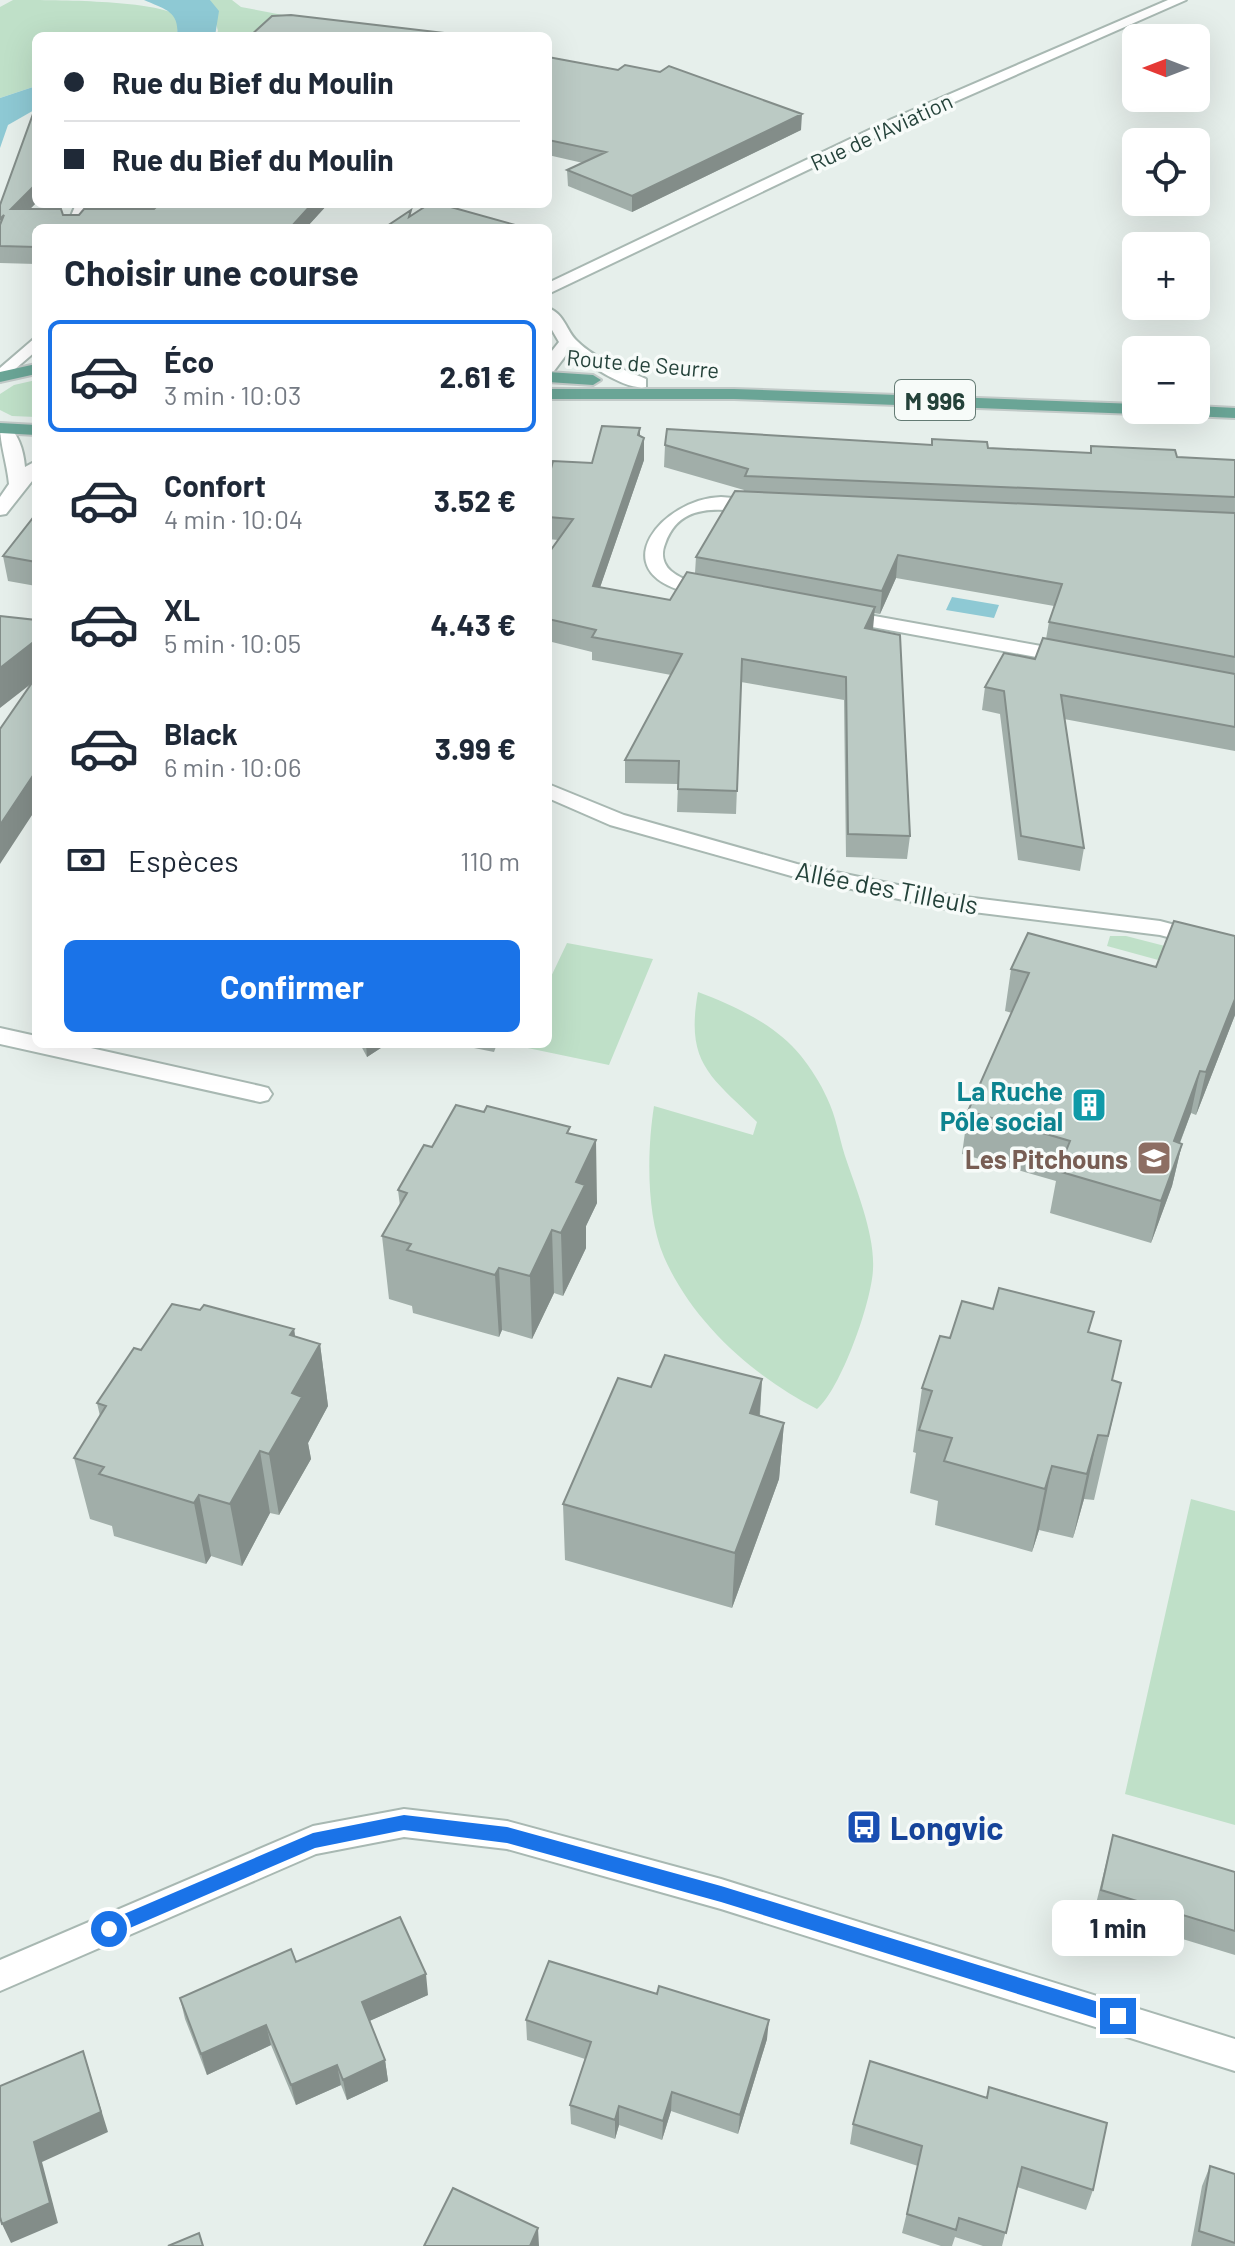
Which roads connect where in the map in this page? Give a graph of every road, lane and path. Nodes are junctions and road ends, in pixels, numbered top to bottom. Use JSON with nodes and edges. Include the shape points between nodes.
{"nodes":[{"id":1,"x":1179,"y":0,"type":"edge"},
{"id":2,"x":588,"y":271,"type":"junction"},
{"id":3,"x":552,"y":287,"type":"edge"},
{"id":4,"x":552,"y":316,"type":"edge"},
{"id":5,"x":567,"y":342,"type":"junction"},
{"id":6,"x":32,"y":346,"type":"edge"},
{"id":7,"x":552,"y":362,"type":"edge"},
{"id":8,"x":32,"y":370,"type":"edge"},
{"id":9,"x":0,"y":377,"type":"edge"},
{"id":10,"x":552,"y":377,"type":"edge"},
{"id":11,"x":640,"y":383,"type":"junction"},
{"id":12,"x":555,"y":394,"type":"edge"},
{"id":13,"x":734,"y":394,"type":"junction"},
{"id":14,"x":1122,"y":408,"type":"edge"},
{"id":15,"x":1210,"y":412,"type":"edge"},
{"id":16,"x":1235,"y":413,"type":"edge"},
{"id":17,"x":1,"y":429,"type":"edge"},
{"id":18,"x":32,"y":430,"type":"edge"},
{"id":19,"x":32,"y":470,"type":"edge"},
{"id":20,"x":18,"y":484,"type":"junction"},
{"id":21,"x":783,"y":506,"type":"edge"},
{"id":22,"x":0,"y":510,"type":"edge"},
{"id":23,"x":729,"y":595,"type":"edge"},
{"id":24,"x":822,"y":612,"type":"edge"},
{"id":25,"x":1086,"y":661,"type":"edge"},
{"id":26,"x":552,"y":792,"type":"edge"},
{"id":27,"x":1235,"y":948,"type":"edge"},
{"id":28,"x":0,"y":1036,"type":"edge"},
{"id":29,"x":32,"y":1043,"type":"edge"},
{"id":30,"x":55,"y":1048,"type":"edge"},
{"id":31,"x":260,"y":1094,"type":"dead end"},
{"id":32,"x":0,"y":1976,"type":"edge"},
{"id":33,"x":1235,"y":2055,"type":"edge"}],
"edges":[{"from":1,"to":2,"type":"street","name":"Rue de l'Aviation","via":[[911,115]]},
{"from":2,"to":3,"type":"street","name":"Rue de l'Aviation"},
{"from":2,"to":4,"type":"street","via":[[563,295]]},
{"from":4,"to":5,"type":"street"},
{"from":5,"to":7,"type":"street"},
{"from":5,"to":11,"type":"street"},
{"from":6,"to":9,"type":"street"},
{"from":8,"to":9,"type":"main road"},
{"from":10,"to":11,"type":"main road","name":"Route de Seurre","number":"M 996"},
{"from":11,"to":13,"type":"main road","name":"Route de Seurre","number":"M 996"},
{"from":12,"to":13,"type":"main road","name":"Route de Seurre","number":"M 996"},
{"from":13,"to":14,"type":"main road","name":"Route de Seurre","number":"M 996"},
{"from":15,"to":16,"type":"main road"},
{"from":17,"to":18,"type":"main road"},
{"from":17,"to":20,"type":"street","via":[[15,453]]},
{"from":19,"to":20,"type":"street"},
{"from":20,"to":22,"type":"street"},
{"from":21,"to":23,"type":"street","via":[[702,504],[673,516],[658,536],[654,557],[661,573],[681,585]]},
{"from":24,"to":25,"type":"street"},
{"from":26,"to":27,"type":"street","name":"Allée des Tilleuls","via":[[617,820],[795,870],[941,901],[1160,928]]},
{"from":28,"to":29,"type":"street"},
{"from":30,"to":31,"type":"street"},
{"from":32,"to":33,"type":"street","via":[[313,1840],[404,1823],[507,1835],[721,1894]]}]}
